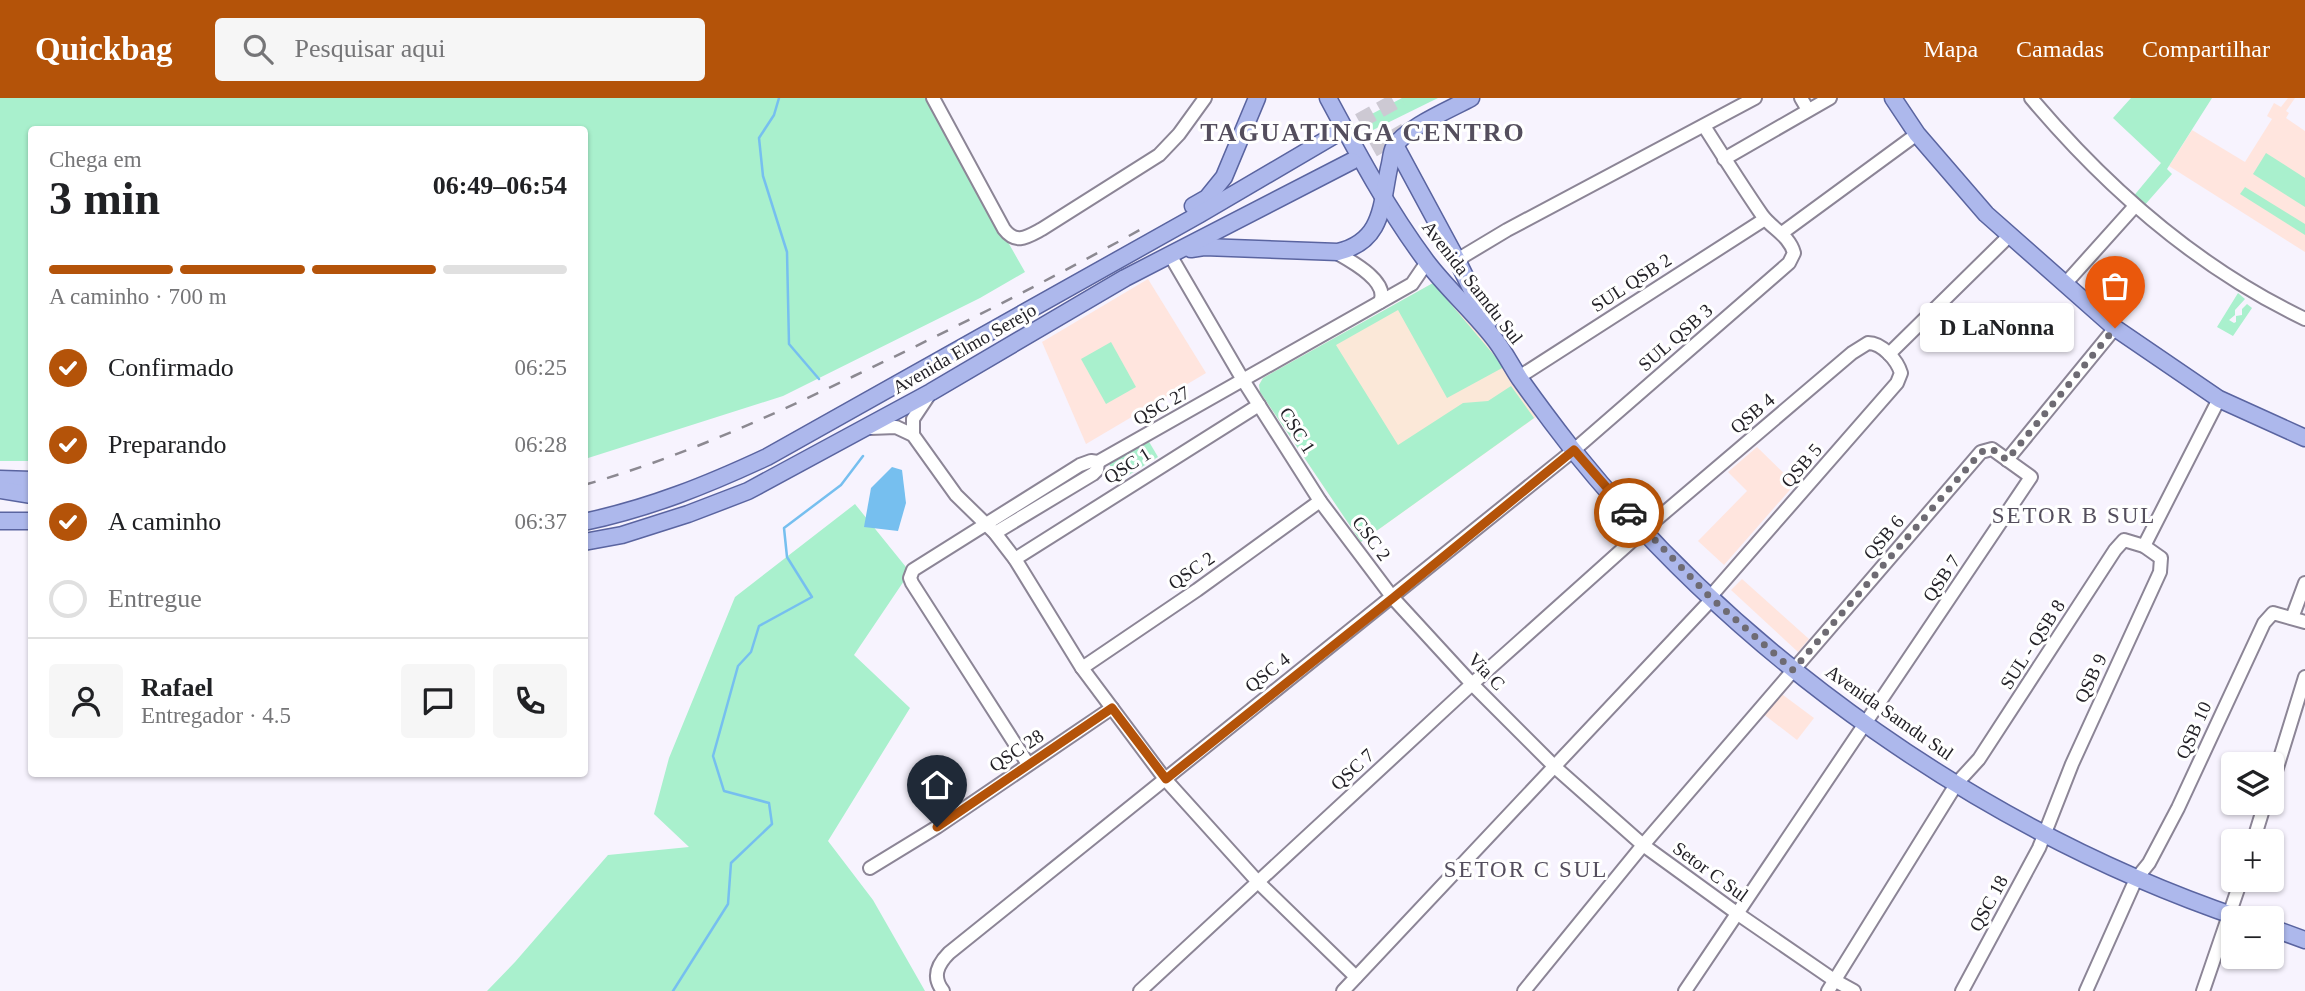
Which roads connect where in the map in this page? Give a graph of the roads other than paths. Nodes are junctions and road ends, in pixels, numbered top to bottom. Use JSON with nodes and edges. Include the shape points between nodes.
{"nodes":[{"id":1,"x":933,"y":98,"type":"edge"},
{"id":2,"x":1205,"y":98,"type":"edge"},
{"id":3,"x":1256,"y":98,"type":"edge"},
{"id":4,"x":1266,"y":98,"type":"edge"},
{"id":5,"x":1328,"y":98,"type":"edge"},
{"id":6,"x":1471,"y":98,"type":"edge"},
{"id":7,"x":1755,"y":98,"type":"edge"},
{"id":8,"x":1801,"y":98,"type":"edge"},
{"id":9,"x":1830,"y":98,"type":"edge"},
{"id":10,"x":1893,"y":98,"type":"edge"},
{"id":11,"x":2031,"y":98,"type":"edge"},
{"id":12,"x":1808,"y":110,"type":"junction"},
{"id":13,"x":1704,"y":126,"type":"junction"},
{"id":14,"x":1243,"y":131,"type":"junction"},
{"id":15,"x":1338,"y":134,"type":"tunnel mouth"},
{"id":16,"x":1917,"y":134,"type":"junction"},
{"id":17,"x":1395,"y":145,"type":"junction"},
{"id":18,"x":1353,"y":153,"type":"junction"},
{"id":19,"x":1724,"y":159,"type":"junction"},
{"id":20,"x":1383,"y":197,"type":"junction"},
{"id":21,"x":2135,"y":206,"type":"junction"},
{"id":22,"x":1765,"y":219,"type":"junction"},
{"id":23,"x":1782,"y":233,"type":"junction"},
{"id":24,"x":2010,"y":235,"type":"junction"},
{"id":25,"x":1335,"y":252,"type":"junction"},
{"id":26,"x":1170,"y":255,"type":"junction"},
{"id":27,"x":1457,"y":260,"type":"junction"},
{"id":28,"x":1427,"y":262,"type":"junction"},
{"id":29,"x":1089,"y":274,"type":"junction"},
{"id":30,"x":2065,"y":284,"type":"junction"},
{"id":31,"x":1380,"y":302,"type":"junction"},
{"id":32,"x":2305,"y":319,"type":"edge"},
{"id":33,"x":2115,"y":328,"type":"junction"},
{"id":34,"x":1496,"y":341,"type":"junction"},
{"id":35,"x":1889,"y":354,"type":"junction"},
{"id":36,"x":1519,"y":377,"type":"junction"},
{"id":37,"x":1243,"y":380,"type":"junction"},
{"id":38,"x":931,"y":392,"type":"junction"},
{"id":39,"x":2219,"y":399,"type":"junction"},
{"id":40,"x":1259,"y":405,"type":"junction"},
{"id":41,"x":864,"y":429,"type":"junction"},
{"id":42,"x":913,"y":435,"type":"junction"},
{"id":43,"x":2305,"y":438,"type":"edge"},
{"id":44,"x":1574,"y":450,"type":"junction"},
{"id":45,"x":2007,"y":460,"type":"junction"},
{"id":46,"x":1098,"y":462,"type":"junction"},
{"id":47,"x":0,"y":479,"type":"edge"},
{"id":48,"x":28,"y":480,"type":"edge"},
{"id":49,"x":0,"y":490,"type":"edge"},
{"id":50,"x":28,"y":494,"type":"edge"},
{"id":51,"x":1320,"y":501,"type":"junction"},
{"id":52,"x":0,"y":521,"type":"edge"},
{"id":53,"x":28,"y":521,"type":"edge"},
{"id":54,"x":588,"y":521,"type":"edge"},
{"id":55,"x":985,"y":523,"type":"junction"},
{"id":56,"x":1644,"y":530,"type":"junction"},
{"id":57,"x":995,"y":533,"type":"junction"},
{"id":58,"x":588,"y":541,"type":"edge"},
{"id":59,"x":2144,"y":546,"type":"junction"},
{"id":60,"x":1015,"y":559,"type":"junction"},
{"id":61,"x":2305,"y":583,"type":"edge"},
{"id":62,"x":1393,"y":598,"type":"junction"},
{"id":63,"x":1711,"y":598,"type":"junction"},
{"id":64,"x":2299,"y":620,"type":"edge"},
{"id":65,"x":1082,"y":668,"type":"junction"},
{"id":66,"x":1793,"y":670,"type":"junction"},
{"id":67,"x":2305,"y":677,"type":"edge"},
{"id":68,"x":1472,"y":684,"type":"junction"},
{"id":69,"x":1112,"y":708,"type":"junction"},
{"id":70,"x":1866,"y":724,"type":"junction"},
{"id":71,"x":2282,"y":752,"type":"edge"},
{"id":72,"x":1028,"y":764,"type":"junction"},
{"id":73,"x":1556,"y":768,"type":"junction"},
{"id":74,"x":1166,"y":779,"type":"junction"},
{"id":75,"x":1957,"y":783,"type":"junction"},
{"id":76,"x":2045,"y":833,"type":"junction"},
{"id":77,"x":1643,"y":845,"type":"junction"},
{"id":78,"x":870,"y":868,"type":"dead end"},
{"id":79,"x":2136,"y":879,"type":"junction"},
{"id":80,"x":1258,"y":882,"type":"junction"},
{"id":81,"x":2221,"y":911,"type":"edge"},
{"id":82,"x":1738,"y":914,"type":"junction"},
{"id":83,"x":2284,"y":932,"type":"edge"},
{"id":84,"x":2305,"y":940,"type":"edge"},
{"id":85,"x":2221,"y":952,"type":"edge"},
{"id":86,"x":1356,"y":977,"type":"junction"},
{"id":87,"x":1831,"y":986,"type":"edge"},
{"id":88,"x":943,"y":991,"type":"edge"},
{"id":89,"x":1140,"y":991,"type":"edge"},
{"id":90,"x":1343,"y":991,"type":"edge"},
{"id":91,"x":1524,"y":991,"type":"edge"},
{"id":92,"x":1685,"y":991,"type":"edge"},
{"id":93,"x":1854,"y":991,"type":"edge"},
{"id":94,"x":1962,"y":991,"type":"edge"},
{"id":95,"x":2086,"y":991,"type":"edge"},
{"id":96,"x":2203,"y":991,"type":"edge"}],
"edges":[{"from":1,"to":2,"type":"street","via":[[1004,229],[1017,240],[1159,155]]},
{"from":3,"to":14,"type":"main road"},
{"from":4,"to":14,"type":"main road"},
{"from":5,"to":18,"type":"main road","name":"Avenida Samdu Sul"},
{"from":6,"to":17,"type":"main road"},
{"from":7,"to":13,"type":"street"},
{"from":8,"to":12,"type":"street"},
{"from":9,"to":12,"type":"street"},
{"from":10,"to":16,"type":"main road"},
{"from":11,"to":21,"type":"street","via":[[2088,163]]},
{"from":12,"to":19,"type":"street"},
{"from":13,"to":19,"type":"street"},
{"from":13,"to":27,"type":"street"},
{"from":14,"to":29,"type":"main road","via":[[1224,177],[1207,198],[1104,259]]},
{"from":15,"to":29,"type":"main road","name":"Avenida Elmo Serejo"},
{"from":16,"to":23,"type":"street"},
{"from":16,"to":24,"type":"main road"},
{"from":17,"to":20,"type":"main road"},
{"from":17,"to":27,"type":"main road"},
{"from":18,"to":20,"type":"main road","name":"Avenida Samdu Sul"},
{"from":18,"to":26,"type":"main road","name":"Avenida Elmo Serejo"},
{"from":19,"to":22,"type":"street"},
{"from":20,"to":25,"type":"main road","via":[[1380,218],[1368,237],[1356,248]]},
{"from":20,"to":28,"type":"main road","name":"Avenida Samdu Sul"},
{"from":21,"to":30,"type":"street"},
{"from":21,"to":32,"type":"street","via":[[2267,301]]},
{"from":22,"to":23,"type":"street"},
{"from":22,"to":36,"type":"street","name":"SUL QSB 2"},
{"from":23,"to":44,"type":"street","name":"SUL QSB 3","via":[[1793,257],[1782,270]]},
{"from":24,"to":30,"type":"main road"},
{"from":24,"to":35,"type":"street"},
{"from":25,"to":26,"type":"main road","via":[[1204,247]]},
{"from":25,"to":31,"type":"street","via":[[1364,269],[1381,293]]},
{"from":26,"to":37,"type":"street","name":"CSC 1"},
{"from":26,"to":38,"type":"main road","name":"Avenida Elmo Serejo"},
{"from":27,"to":28,"type":"main road"},
{"from":27,"to":34,"type":"main road"},
{"from":28,"to":31,"type":"street","name":"QSC 27","via":[[1412,284]]},
{"from":28,"to":34,"type":"main road","name":"Avenida Samdu Sul"},
{"from":29,"to":54,"type":"main road","name":"Avenida Elmo Serejo","via":[[768,457],[659,503]]},
{"from":30,"to":33,"type":"main road"},
{"from":31,"to":37,"type":"street","name":"QSC 27"},
{"from":33,"to":39,"type":"main road"},
{"from":33,"to":45,"type":"street"},
{"from":34,"to":36,"type":"main road","name":"Avenida Samdu Sul"},
{"from":35,"to":56,"type":"street","name":"QSB 4","via":[[1874,343],[1852,353]]},
{"from":35,"to":63,"type":"street","name":"QSB 5","via":[[1902,373],[1898,383]]},
{"from":36,"to":44,"type":"main road","name":"Avenida Samdu Sul"},
{"from":37,"to":40,"type":"street","name":"CSC 1"},
{"from":37,"to":46,"type":"street","name":"QSC 27"},
{"from":38,"to":41,"type":"main road","name":"Avenida Elmo Serejo"},
{"from":38,"to":42,"type":"street","via":[[913,419]]},
{"from":39,"to":43,"type":"main road"},
{"from":39,"to":59,"type":"street"},
{"from":40,"to":51,"type":"street","name":"CSC 1"},
{"from":40,"to":60,"type":"street","name":"QSC 1"},
{"from":41,"to":42,"type":"street","via":[[895,427]]},
{"from":41,"to":58,"type":"main road","name":"Avenida Elmo Serejo","via":[[747,491],[662,522]]},
{"from":42,"to":55,"type":"street","via":[[956,495]]},
{"from":44,"to":56,"type":"main road","name":"Avenida Samdu Sul"},
{"from":44,"to":62,"type":"street","name":"SUL QSB 3"},
{"from":45,"to":66,"type":"street","name":"QSB 6","via":[[1992,449],[1981,452]]},
{"from":45,"to":70,"type":"street","name":"QSB 7","via":[[2031,477]]},
{"from":46,"to":55,"type":"street","name":"QSC 27","via":[[1080,465]]},
{"from":46,"to":57,"type":"street","name":"QSC 27","via":[[1097,470],[1087,479]]},
{"from":47,"to":48,"type":"main road"},
{"from":49,"to":50,"type":"main road"},
{"from":51,"to":62,"type":"street","name":"CSC 2"},
{"from":51,"to":65,"type":"street","name":"QSC 2"},
{"from":52,"to":53,"type":"main road"},
{"from":55,"to":57,"type":"street"},
{"from":55,"to":72,"type":"street","name":"QSC 27","via":[[913,570],[910,578]]},
{"from":56,"to":63,"type":"main road","name":"Avenida Samdu Sul"},
{"from":56,"to":68,"type":"street","name":"QSC 7"},
{"from":57,"to":60,"type":"street"},
{"from":59,"to":75,"type":"street","name":"SUL - QSB 8","via":[[2124,540],[2119,544],[1979,759]]},
{"from":59,"to":76,"type":"street","name":"QSB 9","via":[[2161,558],[2160,572]]},
{"from":60,"to":65,"type":"street"},
{"from":61,"to":64,"type":"street"},
{"from":62,"to":68,"type":"street","name":"Via C"},
{"from":62,"to":74,"type":"street","name":"QSC 4"},
{"from":63,"to":66,"type":"main road","name":"Avenida Samdu Sul"},
{"from":63,"to":73,"type":"street"},
{"from":64,"to":79,"type":"street","name":"QSB 10","via":[[2273,613],[2264,623],[2178,808]]},
{"from":65,"to":69,"type":"street"},
{"from":66,"to":70,"type":"main road","name":"Avenida Samdu Sul"},
{"from":66,"to":77,"type":"street"},
{"from":67,"to":71,"type":"street"},
{"from":68,"to":73,"type":"street","name":"Via C"},
{"from":68,"to":80,"type":"street","name":"QSC 7"},
{"from":69,"to":72,"type":"street","name":"QSC 28"},
{"from":69,"to":74,"type":"street"},
{"from":70,"to":75,"type":"main road","name":"Avenida Samdu Sul"},
{"from":70,"to":82,"type":"street"},
{"from":72,"to":78,"type":"street","name":"QSC 28"},
{"from":73,"to":77,"type":"street","name":"Setor C Sul"},
{"from":73,"to":86,"type":"street"},
{"from":74,"to":80,"type":"street"},
{"from":74,"to":88,"type":"street","name":"QSC 4","via":[[949,953],[936,978]]},
{"from":75,"to":76,"type":"main road","name":"Avenida Samdu Sul"},
{"from":75,"to":87,"type":"street"},
{"from":76,"to":79,"type":"main road","name":"Avenida Samdu Sul"},
{"from":76,"to":94,"type":"street","name":"QSC 18"},
{"from":77,"to":82,"type":"street","name":"Setor C Sul"},
{"from":77,"to":91,"type":"street"},
{"from":79,"to":81,"type":"main road","name":"Avenida Samdu Sul"},
{"from":79,"to":95,"type":"street"},
{"from":80,"to":86,"type":"street"},
{"from":80,"to":89,"type":"street","name":"QSC 7"},
{"from":82,"to":87,"type":"street","name":"Setor C Sul"},
{"from":82,"to":92,"type":"street"},
{"from":83,"to":84,"type":"main road"},
{"from":85,"to":96,"type":"street"},
{"from":86,"to":90,"type":"street"},
{"from":87,"to":93,"type":"street","name":"Setor C Sul"}]}
